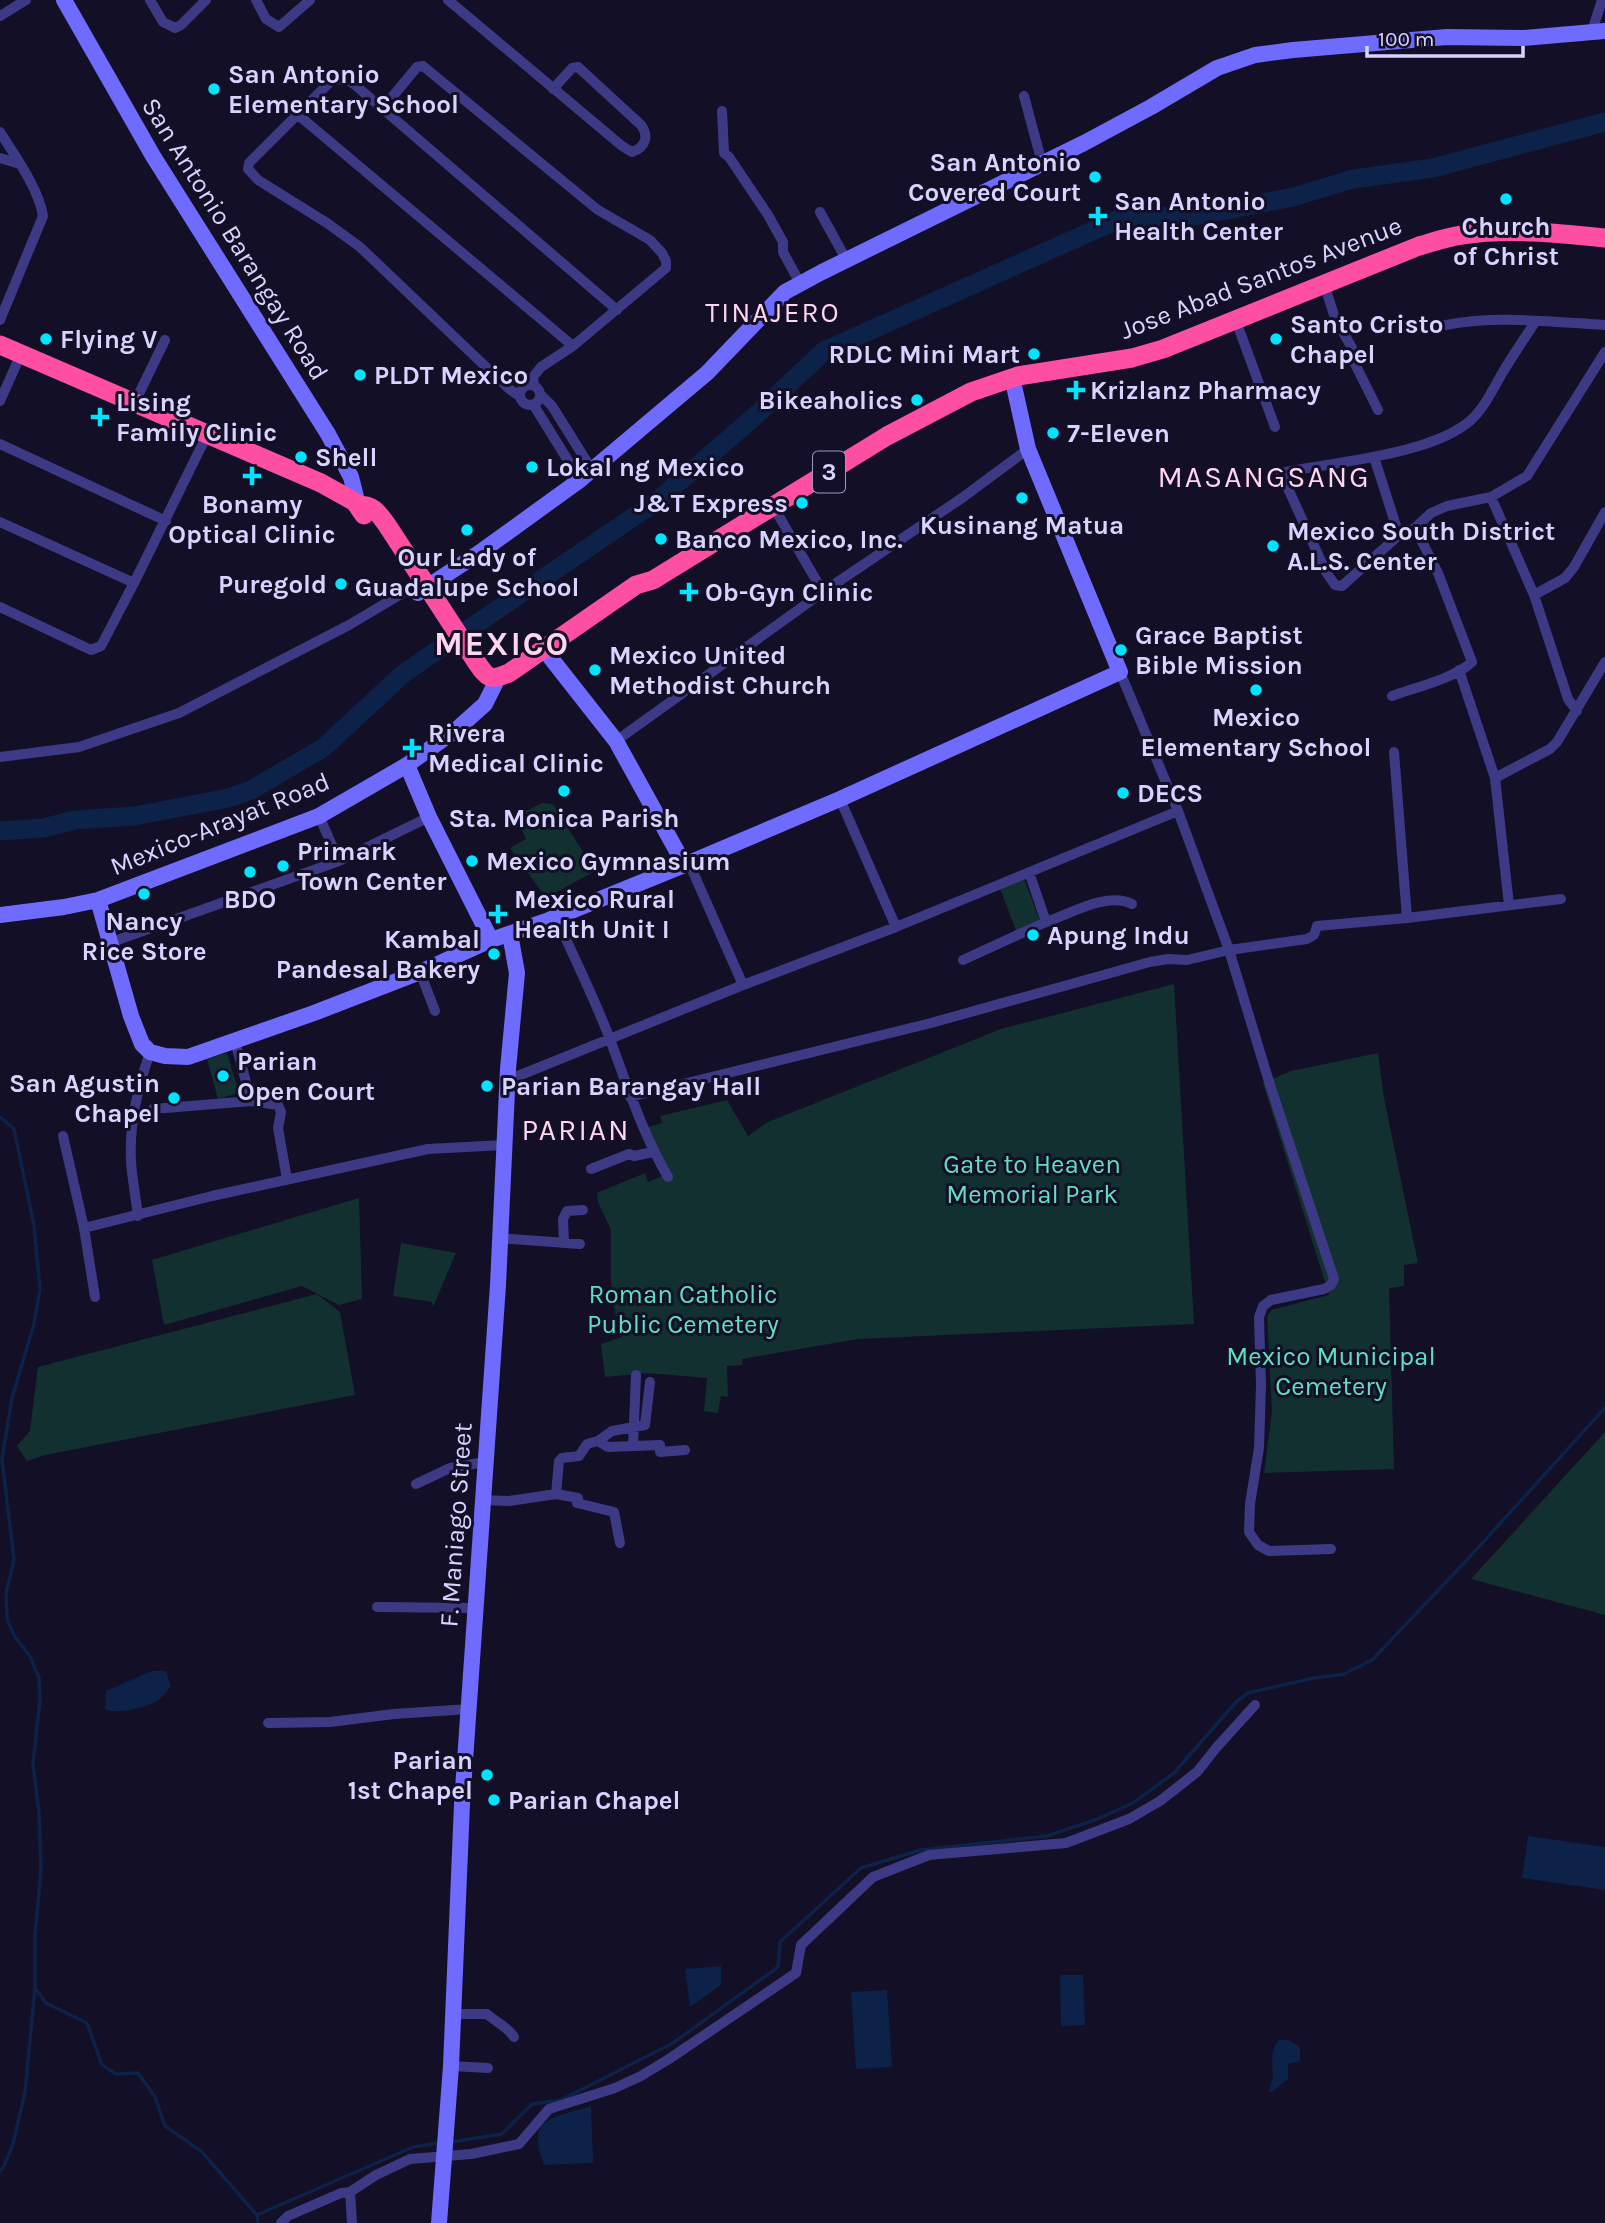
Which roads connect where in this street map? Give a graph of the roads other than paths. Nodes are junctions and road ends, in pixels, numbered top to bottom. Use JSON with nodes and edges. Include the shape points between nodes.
{"nodes":[{"id":1,"x":26,"y":0,"type":"edge"},
{"id":2,"x":64,"y":0,"type":"edge"},
{"id":3,"x":150,"y":0,"type":"edge"},
{"id":4,"x":206,"y":0,"type":"edge"},
{"id":5,"x":256,"y":0,"type":"edge"},
{"id":6,"x":310,"y":0,"type":"edge"},
{"id":7,"x":448,"y":0,"type":"edge"},
{"id":8,"x":1602,"y":0,"type":"edge"},
{"id":9,"x":0,"y":16,"type":"edge"},
{"id":10,"x":1599,"y":31,"type":"edge"},
{"id":11,"x":553,"y":89,"type":"junction"},
{"id":12,"x":1024,"y":96,"type":"dead end"},
{"id":13,"x":383,"y":108,"type":"junction"},
{"id":14,"x":722,"y":111,"type":"dead end"},
{"id":15,"x":297,"y":114,"type":"junction"},
{"id":16,"x":0,"y":132,"type":"edge"},
{"id":17,"x":0,"y":158,"type":"edge"},
{"id":18,"x":1042,"y":163,"type":"junction"},
{"id":19,"x":20,"y":164,"type":"junction"},
{"id":20,"x":820,"y":212,"type":"dead end"},
{"id":21,"x":1605,"y":238,"type":"edge"},
{"id":22,"x":847,"y":261,"type":"junction"},
{"id":23,"x":800,"y":283,"type":"junction"},
{"id":24,"x":1324,"y":284,"type":"junction"},
{"id":25,"x":617,"y":310,"type":"junction"},
{"id":26,"x":0,"y":320,"type":"edge"},
{"id":27,"x":1236,"y":321,"type":"junction"},
{"id":28,"x":1536,"y":321,"type":"junction"},
{"id":29,"x":1446,"y":325,"type":"dead end"},
{"id":30,"x":1605,"y":325,"type":"edge"},
{"id":31,"x":165,"y":341,"type":"dead end"},
{"id":32,"x":0,"y":345,"type":"edge"},
{"id":33,"x":573,"y":346,"type":"junction"},
{"id":34,"x":1605,"y":352,"type":"edge"},
{"id":35,"x":21,"y":354,"type":"junction"},
{"id":36,"x":1012,"y":377,"type":"junction"},
{"id":37,"x":537,"y":390,"type":"junction"},
{"id":38,"x":519,"y":396,"type":"junction"},
{"id":39,"x":0,"y":401,"type":"edge"},
{"id":40,"x":134,"y":404,"type":"junction"},
{"id":41,"x":533,"y":404,"type":"junction"},
{"id":42,"x":1378,"y":410,"type":"dead end"},
{"id":43,"x":1275,"y":427,"type":"dead end"},
{"id":44,"x":206,"y":435,"type":"junction"},
{"id":45,"x":0,"y":444,"type":"edge"},
{"id":46,"x":1028,"y":449,"type":"junction"},
{"id":47,"x":1374,"y":457,"type":"junction"},
{"id":48,"x":586,"y":475,"type":"junction"},
{"id":49,"x":1491,"y":497,"type":"junction"},
{"id":50,"x":358,"y":505,"type":"junction"},
{"id":51,"x":773,"y":506,"type":"junction"},
{"id":52,"x":1605,"y":512,"type":"edge"},
{"id":53,"x":166,"y":521,"type":"junction"},
{"id":54,"x":0,"y":522,"type":"edge"},
{"id":55,"x":1415,"y":528,"type":"junction"},
{"id":56,"x":1399,"y":536,"type":"junction"},
{"id":57,"x":653,"y":580,"type":"junction"},
{"id":58,"x":134,"y":583,"type":"junction"},
{"id":59,"x":420,"y":587,"type":"junction"},
{"id":60,"x":823,"y":592,"type":"junction"},
{"id":61,"x":1534,"y":595,"type":"junction"},
{"id":62,"x":0,"y":607,"type":"edge"},
{"id":63,"x":550,"y":657,"type":"junction"},
{"id":64,"x":1605,"y":662,"type":"edge"},
{"id":65,"x":1459,"y":670,"type":"junction"},
{"id":66,"x":1120,"y":673,"type":"junction"},
{"id":67,"x":496,"y":684,"type":"junction"},
{"id":68,"x":1392,"y":696,"type":"dead end"},
{"id":69,"x":1577,"y":710,"type":"junction"},
{"id":70,"x":616,"y":741,"type":"junction"},
{"id":71,"x":1394,"y":752,"type":"dead end"},
{"id":72,"x":0,"y":757,"type":"edge"},
{"id":73,"x":407,"y":765,"type":"junction"},
{"id":74,"x":1495,"y":778,"type":"junction"},
{"id":75,"x":840,"y":799,"type":"junction"},
{"id":76,"x":1178,"y":811,"type":"junction"},
{"id":77,"x":319,"y":816,"type":"junction"},
{"id":78,"x":429,"y":817,"type":"junction"},
{"id":79,"x":339,"y":860,"type":"junction"},
{"id":80,"x":687,"y":864,"type":"junction"},
{"id":81,"x":1029,"y":872,"type":"junction"},
{"id":82,"x":1562,"y":899,"type":"dead end"},
{"id":83,"x":98,"y":900,"type":"junction"},
{"id":84,"x":1132,"y":904,"type":"dead end"},
{"id":85,"x":1508,"y":905,"type":"junction"},
{"id":86,"x":0,"y":915,"type":"edge"},
{"id":87,"x":556,"y":917,"type":"junction"},
{"id":88,"x":1407,"y":918,"type":"junction"},
{"id":89,"x":1046,"y":922,"type":"junction"},
{"id":90,"x":896,"y":927,"type":"junction"},
{"id":91,"x":510,"y":934,"type":"junction"},
{"id":92,"x":491,"y":940,"type":"junction"},
{"id":93,"x":109,"y":943,"type":"junction"},
{"id":94,"x":1229,"y":950,"type":"junction"},
{"id":95,"x":962,"y":960,"type":"dead end"},
{"id":96,"x":420,"y":972,"type":"junction"},
{"id":97,"x":743,"y":985,"type":"junction"},
{"id":98,"x":435,"y":1011,"type":"dead end"},
{"id":99,"x":235,"y":1041,"type":"junction"},
{"id":100,"x":611,"y":1041,"type":"junction"},
{"id":101,"x":150,"y":1052,"type":"junction"},
{"id":102,"x":508,"y":1080,"type":"junction"},
{"id":103,"x":630,"y":1097,"type":"junction"},
{"id":104,"x":251,"y":1101,"type":"junction"},
{"id":105,"x":153,"y":1109,"type":"dead end"},
{"id":106,"x":62,"y":1136,"type":"dead end"},
{"id":107,"x":504,"y":1145,"type":"junction"},
{"id":108,"x":653,"y":1152,"type":"junction"},
{"id":109,"x":590,"y":1169,"type":"dead end"},
{"id":110,"x":668,"y":1177,"type":"dead end"},
{"id":111,"x":287,"y":1179,"type":"junction"},
{"id":112,"x":583,"y":1210,"type":"dead end"},
{"id":113,"x":138,"y":1216,"type":"junction"},
{"id":114,"x":84,"y":1228,"type":"junction"},
{"id":115,"x":499,"y":1238,"type":"junction"},
{"id":116,"x":564,"y":1243,"type":"junction"},
{"id":117,"x":580,"y":1244,"type":"dead end"},
{"id":118,"x":95,"y":1297,"type":"dead end"},
{"id":119,"x":636,"y":1375,"type":"dead end"},
{"id":120,"x":650,"y":1382,"type":"dead end"},
{"id":121,"x":634,"y":1427,"type":"junction"},
{"id":122,"x":598,"y":1441,"type":"junction"},
{"id":123,"x":634,"y":1446,"type":"junction"},
{"id":124,"x":684,"y":1450,"type":"dead end"},
{"id":125,"x":485,"y":1462,"type":"junction"},
{"id":126,"x":416,"y":1484,"type":"dead end"},
{"id":127,"x":556,"y":1494,"type":"junction"},
{"id":128,"x":482,"y":1500,"type":"junction"},
{"id":129,"x":620,"y":1543,"type":"dead end"},
{"id":130,"x":1331,"y":1549,"type":"dead end"},
{"id":131,"x":377,"y":1608,"type":"dead end"},
{"id":132,"x":474,"y":1608,"type":"junction"},
{"id":133,"x":1255,"y":1705,"type":"dead end"},
{"id":134,"x":468,"y":1709,"type":"junction"},
{"id":135,"x":268,"y":1723,"type":"dead end"},
{"id":136,"x":453,"y":2014,"type":"junction"},
{"id":137,"x":514,"y":2037,"type":"dead end"},
{"id":138,"x":451,"y":2066,"type":"junction"},
{"id":139,"x":488,"y":2068,"type":"dead end"},
{"id":140,"x":444,"y":2153,"type":"junction"},
{"id":141,"x":350,"y":2192,"type":"junction"},
{"id":142,"x":281,"y":2223,"type":"edge"},
{"id":143,"x":352,"y":2223,"type":"edge"},
{"id":144,"x":439,"y":2223,"type":"edge"}],
"edges":[{"from":1,"to":9,"type":"street"},
{"from":2,"to":50,"type":"main road","name":"San Antonio Barangay Road","via":[[153,156],[328,434],[351,477]]},
{"from":3,"to":4,"type":"street","via":[[163,22],[175,28]]},
{"from":5,"to":6,"type":"street","via":[[266,19],[279,27]]},
{"from":7,"to":11,"type":"street"},
{"from":8,"to":10,"type":"street"},
{"from":10,"to":18,"type":"main road","via":[[1447,37],[1255,55],[1217,68]]},
{"from":11,"to":11,"type":"street","via":[[578,67],[641,125],[646,139],[640,149],[632,152],[622,146]]},
{"from":12,"to":18,"type":"street"},
{"from":13,"to":15,"type":"street","via":[[345,78],[338,78]]},
{"from":13,"to":25,"type":"street"},
{"from":13,"to":25,"type":"street","via":[[417,67],[423,66],[598,210],[650,240],[662,253],[666,268]]},
{"from":14,"to":23,"type":"street","via":[[723,153],[768,215]]},
{"from":15,"to":33,"type":"street"},
{"from":15,"to":38,"type":"street","via":[[248,169],[360,247]]},
{"from":16,"to":19,"type":"street"},
{"from":17,"to":19,"type":"street"},
{"from":18,"to":22,"type":"main road"},
{"from":19,"to":26,"type":"street","via":[[43,216]]},
{"from":20,"to":22,"type":"street"},
{"from":21,"to":24,"type":"highway","name":"Jose Abad Santos Avenue","number":"3","via":[[1500,231],[1460,235],[1419,246]]},
{"from":22,"to":23,"type":"main road"},
{"from":23,"to":48,"type":"main road","via":[[769,307],[707,373]]},
{"from":24,"to":27,"type":"highway","name":"Jose Abad Santos Avenue","number":"3"},
{"from":24,"to":42,"type":"street"},
{"from":25,"to":33,"type":"street"},
{"from":27,"to":36,"type":"highway","name":"Jose Abad Santos Avenue","number":"3","via":[[1141,356]]},
{"from":27,"to":43,"type":"street"},
{"from":28,"to":29,"type":"street"},
{"from":28,"to":30,"type":"street"},
{"from":28,"to":47,"type":"street","via":[[1473,418],[1435,440]]},
{"from":31,"to":40,"type":"street"},
{"from":32,"to":35,"type":"highway"},
{"from":33,"to":37,"type":"street","via":[[536,372]]},
{"from":34,"to":49,"type":"street","via":[[1527,476]]},
{"from":35,"to":39,"type":"street"},
{"from":35,"to":40,"type":"highway"},
{"from":36,"to":46,"type":"main road"},
{"from":36,"to":51,"type":"highway","name":"Jose Abad Santos Avenue","number":"3","via":[[932,411]]},
{"from":37,"to":38,"type":"street","via":[[524,386]]},
{"from":37,"to":41,"type":"street"},
{"from":37,"to":48,"type":"street","via":[[552,407]]},
{"from":38,"to":41,"type":"street","via":[[524,403]]},
{"from":40,"to":44,"type":"highway"},
{"from":41,"to":48,"type":"street"},
{"from":44,"to":50,"type":"highway","via":[[321,483]]},
{"from":44,"to":53,"type":"street"},
{"from":45,"to":53,"type":"street"},
{"from":46,"to":60,"type":"street"},
{"from":46,"to":66,"type":"main road"},
{"from":47,"to":56,"type":"street"},
{"from":47,"to":56,"type":"street","via":[[1324,463],[1281,475],[1335,585],[1342,586]]},
{"from":48,"to":59,"type":"main road"},
{"from":49,"to":55,"type":"street","via":[[1447,506]]},
{"from":49,"to":61,"type":"street"},
{"from":50,"to":59,"type":"highway"},
{"from":51,"to":57,"type":"highway","name":"Jose Abad Santos Avenue","number":"3"},
{"from":51,"to":60,"type":"street"},
{"from":52,"to":61,"type":"street","via":[[1565,578]]},
{"from":53,"to":58,"type":"street"},
{"from":54,"to":58,"type":"street"},
{"from":55,"to":56,"type":"street"},
{"from":55,"to":65,"type":"street","via":[[1438,573],[1472,662]]},
{"from":57,"to":63,"type":"highway","name":"Jose Abad Santos Avenue","number":"3","via":[[642,593]]},
{"from":57,"to":67,"type":"highway","name":"Jose Abad Santos Avenue","number":"3","via":[[636,585]]},
{"from":58,"to":62,"type":"street","via":[[101,646],[92,650]]},
{"from":59,"to":67,"type":"highway","via":[[470,662],[478,682],[486,688]]},
{"from":59,"to":72,"type":"street","via":[[179,713],[79,747]]},
{"from":60,"to":70,"type":"street"},
{"from":61,"to":69,"type":"street","via":[[1567,699]]},
{"from":63,"to":67,"type":"highway","name":"Jose Abad Santos Avenue","number":"3","via":[[512,685],[503,689]]},
{"from":63,"to":70,"type":"main road"},
{"from":64,"to":69,"type":"street"},
{"from":65,"to":68,"type":"street"},
{"from":65,"to":74,"type":"street"},
{"from":66,"to":75,"type":"main road"},
{"from":66,"to":76,"type":"street"},
{"from":67,"to":73,"type":"main road","name":"Mexico-Arayat Road","via":[[485,704]]},
{"from":69,"to":74,"type":"street","via":[[1550,749]]},
{"from":70,"to":80,"type":"main road"},
{"from":71,"to":88,"type":"street"},
{"from":73,"to":77,"type":"main road","name":"Mexico-Arayat Road"},
{"from":73,"to":78,"type":"main road"},
{"from":74,"to":85,"type":"street"},
{"from":75,"to":80,"type":"main road"},
{"from":75,"to":90,"type":"street"},
{"from":76,"to":81,"type":"street"},
{"from":76,"to":94,"type":"street"},
{"from":77,"to":79,"type":"street"},
{"from":77,"to":83,"type":"main road","name":"Mexico-Arayat Road"},
{"from":78,"to":79,"type":"street"},
{"from":78,"to":92,"type":"main road"},
{"from":79,"to":93,"type":"street"},
{"from":80,"to":87,"type":"main road"},
{"from":80,"to":97,"type":"street"},
{"from":81,"to":89,"type":"street"},
{"from":81,"to":90,"type":"street"},
{"from":82,"to":85,"type":"street"},
{"from":83,"to":86,"type":"main road","name":"Mexico-Arayat Road"},
{"from":83,"to":93,"type":"main road"},
{"from":84,"to":89,"type":"street","via":[[1122,900],[1088,905]]},
{"from":85,"to":88,"type":"street"},
{"from":87,"to":91,"type":"main road"},
{"from":87,"to":100,"type":"street"},
{"from":88,"to":94,"type":"street","via":[[1317,926],[1307,939]]},
{"from":89,"to":95,"type":"street"},
{"from":90,"to":97,"type":"street"},
{"from":91,"to":92,"type":"main road"},
{"from":91,"to":102,"type":"main road","name":"F. Maniago Street","via":[[517,973]]},
{"from":92,"to":96,"type":"main road"},
{"from":93,"to":101,"type":"main road","via":[[137,1033]]},
{"from":94,"to":103,"type":"street","via":[[1187,960],[1150,962],[931,1023]]},
{"from":94,"to":130,"type":"street","via":[[1334,1279],[1324,1289],[1270,1300],[1259,1317],[1259,1448],[1249,1532],[1269,1551]]},
{"from":96,"to":98,"type":"street"},
{"from":96,"to":99,"type":"main road"},
{"from":97,"to":100,"type":"street"},
{"from":99,"to":101,"type":"main road","via":[[188,1057]]},
{"from":99,"to":104,"type":"street"},
{"from":100,"to":102,"type":"street"},
{"from":100,"to":103,"type":"street"},
{"from":101,"to":113,"type":"street","via":[[132,1125]]},
{"from":102,"to":107,"type":"main road","name":"F. Maniago Street"},
{"from":103,"to":108,"type":"street"},
{"from":104,"to":105,"type":"street"},
{"from":104,"to":111,"type":"street","via":[[280,1108],[278,1128]]},
{"from":106,"to":114,"type":"street"},
{"from":107,"to":111,"type":"street","via":[[428,1149]]},
{"from":107,"to":115,"type":"main road","name":"F. Maniago Street"},
{"from":108,"to":109,"type":"street","via":[[629,1154]]},
{"from":108,"to":110,"type":"street"},
{"from":111,"to":113,"type":"street"},
{"from":112,"to":116,"type":"street","via":[[567,1210],[564,1215]]},
{"from":113,"to":114,"type":"street"},
{"from":114,"to":118,"type":"street"},
{"from":115,"to":116,"type":"street"},
{"from":115,"to":125,"type":"main road","name":"F. Maniago Street"},
{"from":116,"to":117,"type":"street"},
{"from":119,"to":121,"type":"street"},
{"from":120,"to":121,"type":"street","via":[[645,1425]]},
{"from":121,"to":122,"type":"street","via":[[612,1431]]},
{"from":121,"to":123,"type":"street"},
{"from":122,"to":123,"type":"street","via":[[608,1447]]},
{"from":122,"to":127,"type":"street","via":[[587,1444],[579,1456],[559,1461]]},
{"from":123,"to":124,"type":"street","via":[[660,1445],[660,1452]]},
{"from":125,"to":126,"type":"street","via":[[450,1468]]},
{"from":125,"to":128,"type":"main road","name":"F. Maniago Street"},
{"from":127,"to":128,"type":"street","via":[[519,1501]]},
{"from":127,"to":129,"type":"street","via":[[614,1512]]},
{"from":128,"to":132,"type":"main road","name":"F. Maniago Street"},
{"from":131,"to":132,"type":"street"},
{"from":132,"to":134,"type":"main road","name":"F. Maniago Street"},
{"from":133,"to":140,"type":"street","via":[[1197,1772],[1129,1819],[1066,1843],[929,1855],[873,1877],[801,1945],[796,1973],[669,2059],[615,2088],[549,2109],[519,2144],[471,2154]]},
{"from":134,"to":135,"type":"street","via":[[330,1723]]},
{"from":134,"to":136,"type":"main road","name":"F. Maniago Street"},
{"from":136,"to":137,"type":"street","via":[[487,2014],[509,2028]]},
{"from":136,"to":138,"type":"main road","name":"F. Maniago Street"},
{"from":138,"to":139,"type":"street"},
{"from":138,"to":140,"type":"main road","name":"F. Maniago Street"},
{"from":140,"to":141,"type":"street","via":[[410,2159]]},
{"from":140,"to":144,"type":"main road","name":"F. Maniago Street"},
{"from":141,"to":142,"type":"street","via":[[288,2216]]},
{"from":141,"to":143,"type":"street"}]}
